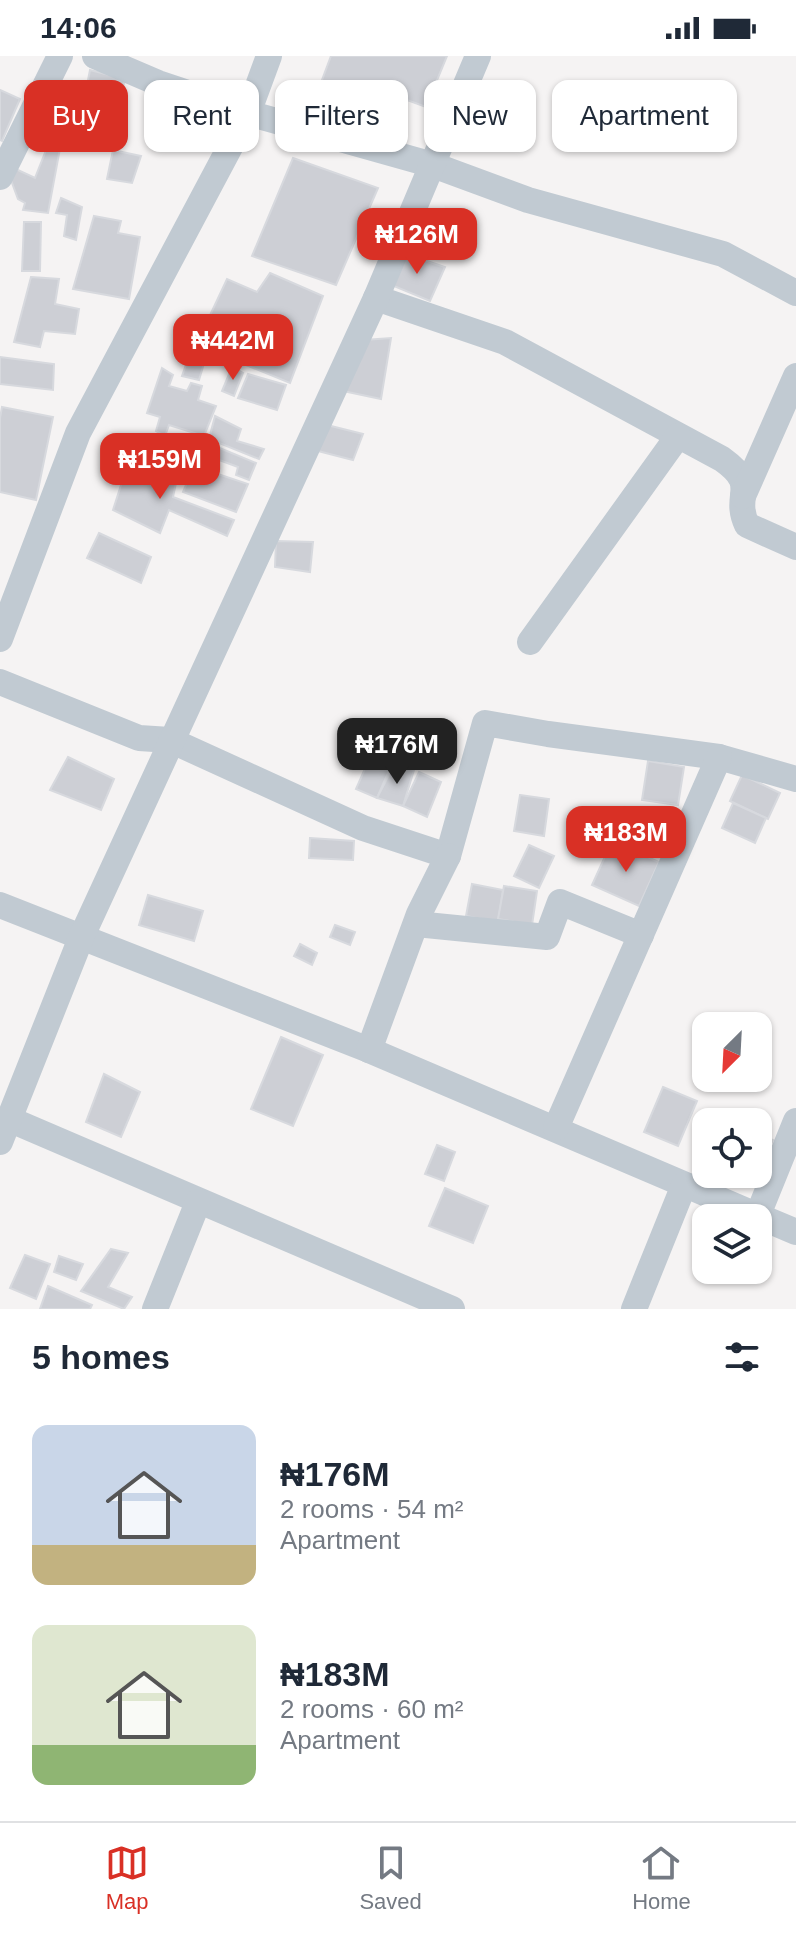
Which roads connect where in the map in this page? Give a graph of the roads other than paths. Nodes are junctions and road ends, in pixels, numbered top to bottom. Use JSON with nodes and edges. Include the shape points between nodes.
{"nodes":[{"id":1,"x":60,"y":56,"type":"edge"},
{"id":2,"x":95,"y":56,"type":"edge"},
{"id":3,"x":269,"y":56,"type":"edge"},
{"id":4,"x":478,"y":56,"type":"edge"},
{"id":5,"x":151,"y":80,"type":"edge"},
{"id":6,"x":259,"y":83,"type":"edge"},
{"id":7,"x":259,"y":116,"type":"edge"},
{"id":8,"x":227,"y":152,"type":"edge"},
{"id":9,"x":433,"y":165,"type":"junction"},
{"id":10,"x":0,"y":177,"type":"edge"},
{"id":11,"x":796,"y":293,"type":"edge"},
{"id":12,"x":376,"y":298,"type":"junction"},
{"id":13,"x":796,"y":376,"type":"edge"},
{"id":14,"x":678,"y":436,"type":"junction"},
{"id":15,"x":743,"y":496,"type":"junction"},
{"id":16,"x":796,"y":547,"type":"edge"},
{"id":17,"x":0,"y":639,"type":"edge"},
{"id":18,"x":530,"y":642,"type":"dead end"},
{"id":19,"x":0,"y":682,"type":"edge"},
{"id":20,"x":170,"y":740,"type":"junction"},
{"id":21,"x":719,"y":757,"type":"junction"},
{"id":22,"x":796,"y":779,"type":"edge"},
{"id":23,"x":448,"y":856,"type":"junction"},
{"id":24,"x":0,"y":905,"type":"edge"},
{"id":25,"x":416,"y":924,"type":"junction"},
{"id":26,"x":641,"y":935,"type":"junction"},
{"id":27,"x":81,"y":938,"type":"junction"},
{"id":28,"x":369,"y":1050,"type":"junction"},
{"id":29,"x":796,"y":1121,"type":"edge"},
{"id":30,"x":556,"y":1128,"type":"junction"},
{"id":31,"x":6,"y":1131,"type":"edge"},
{"id":32,"x":684,"y":1185,"type":"junction"},
{"id":33,"x":198,"y":1202,"type":"junction"},
{"id":34,"x":727,"y":1204,"type":"edge"},
{"id":35,"x":762,"y":1204,"type":"edge"},
{"id":36,"x":772,"y":1223,"type":"edge"},
{"id":37,"x":796,"y":1232,"type":"edge"},
{"id":38,"x":155,"y":1309,"type":"edge"},
{"id":39,"x":452,"y":1309,"type":"edge"},
{"id":40,"x":634,"y":1309,"type":"edge"}],
"edges":[{"from":1,"to":10,"type":"street"},
{"from":2,"to":5,"type":"street"},
{"from":3,"to":6,"type":"street"},
{"from":4,"to":9,"type":"street"},
{"from":7,"to":9,"type":"street"},
{"from":8,"to":17,"type":"street","via":[[78,433]]},
{"from":9,"to":11,"type":"street","via":[[528,200],[723,254]]},
{"from":9,"to":12,"type":"street"},
{"from":12,"to":14,"type":"street","via":[[505,342]]},
{"from":12,"to":20,"type":"street"},
{"from":13,"to":15,"type":"street"},
{"from":14,"to":15,"type":"street","via":[[738,471]]},
{"from":14,"to":18,"type":"street"},
{"from":15,"to":16,"type":"street","via":[[747,525]]},
{"from":19,"to":20,"type":"street","via":[[139,738]]},
{"from":20,"to":23,"type":"street","via":[[363,828]]},
{"from":20,"to":27,"type":"street"},
{"from":21,"to":22,"type":"street"},
{"from":21,"to":23,"type":"street","via":[[485,723]]},
{"from":21,"to":26,"type":"street"},
{"from":23,"to":25,"type":"street"},
{"from":24,"to":27,"type":"street"},
{"from":25,"to":26,"type":"street","via":[[547,937],[560,902]]},
{"from":25,"to":28,"type":"street"},
{"from":26,"to":30,"type":"street"},
{"from":27,"to":28,"type":"street"},
{"from":27,"to":31,"type":"street"},
{"from":28,"to":30,"type":"street"},
{"from":29,"to":35,"type":"street"},
{"from":30,"to":32,"type":"street"},
{"from":31,"to":33,"type":"street"},
{"from":32,"to":34,"type":"street"},
{"from":32,"to":40,"type":"street"},
{"from":33,"to":38,"type":"street"},
{"from":33,"to":39,"type":"street"},
{"from":36,"to":37,"type":"street"}]}
